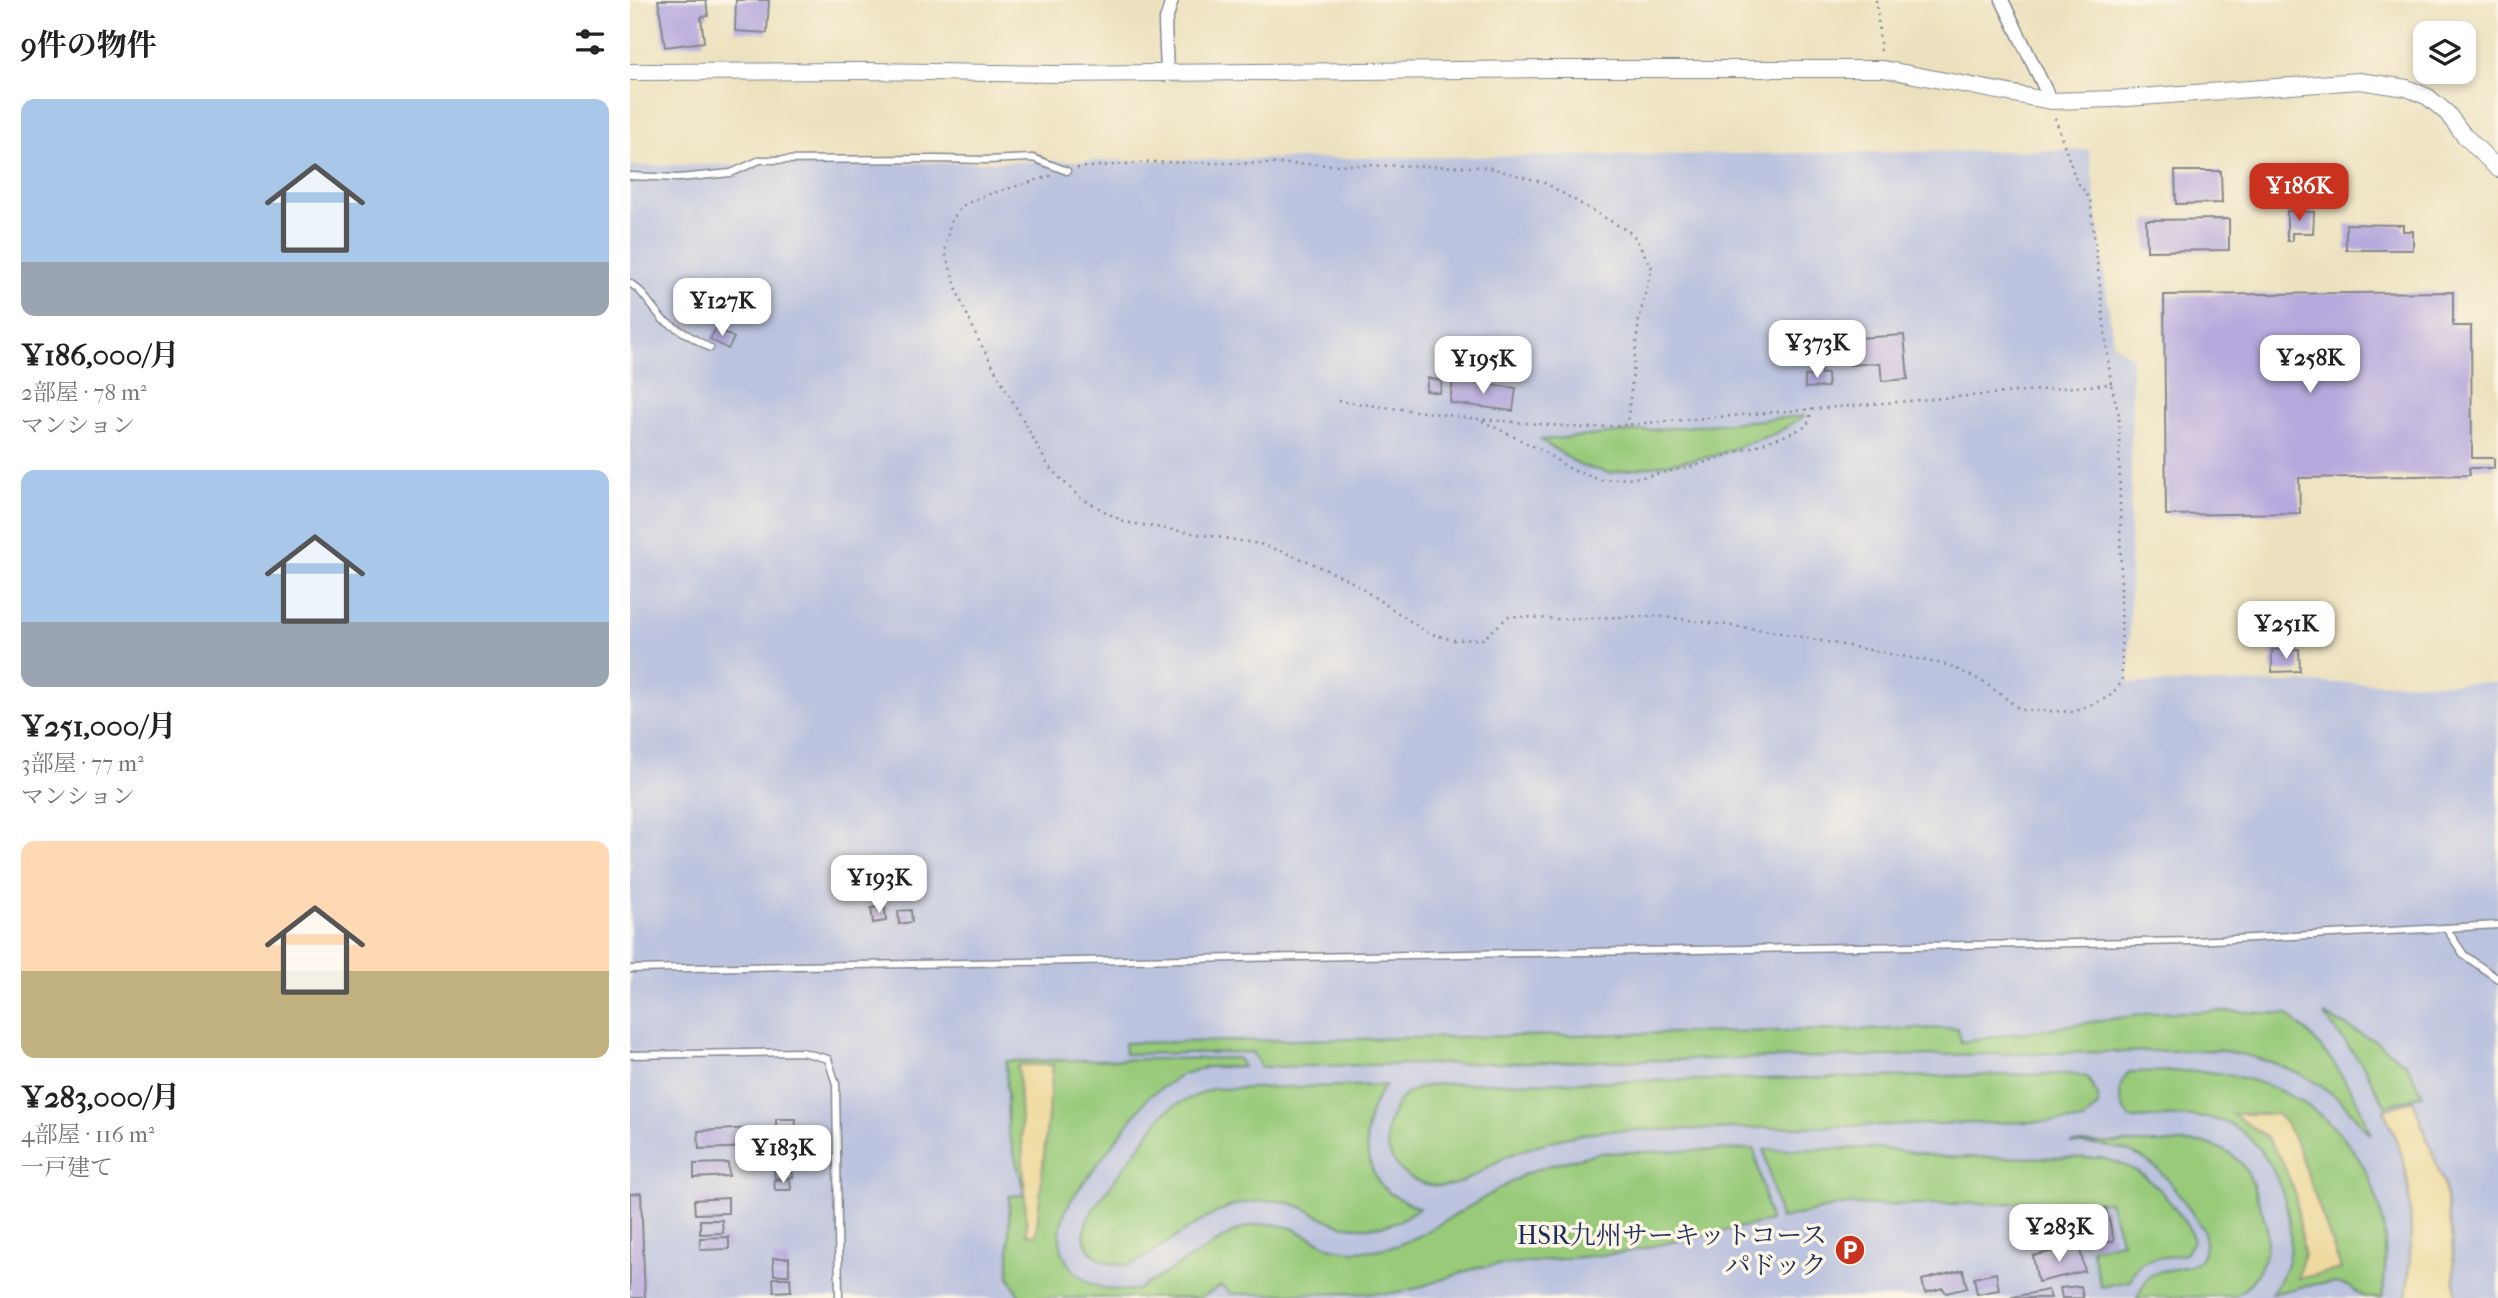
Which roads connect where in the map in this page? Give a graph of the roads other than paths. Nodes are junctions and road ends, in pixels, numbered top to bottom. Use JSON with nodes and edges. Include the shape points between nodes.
{"nodes":[{"id":1,"x":1172,"y":0,"type":"edge"},
{"id":2,"x":2002,"y":0,"type":"edge"},
{"id":3,"x":630,"y":72,"type":"edge"},
{"id":4,"x":1167,"y":72,"type":"junction"},
{"id":5,"x":2051,"y":101,"type":"junction"},
{"id":6,"x":2498,"y":169,"type":"edge"},
{"id":7,"x":1067,"y":171,"type":"road end"},
{"id":8,"x":630,"y":176,"type":"edge"},
{"id":9,"x":630,"y":284,"type":"edge"},
{"id":10,"x":709,"y":348,"type":"dead end"},
{"id":11,"x":2498,"y":925,"type":"edge"},
{"id":12,"x":2446,"y":928,"type":"junction"},
{"id":13,"x":630,"y":969,"type":"edge"},
{"id":14,"x":2498,"y":979,"type":"edge"},
{"id":15,"x":630,"y":1055,"type":"edge"},
{"id":16,"x":839,"y":1298,"type":"edge"}],
"edges":[{"from":1,"to":4,"type":"street","via":[[1165,24]]},
{"from":2,"to":5,"type":"street"},
{"from":3,"to":4,"type":"street"},
{"from":4,"to":5,"type":"street","via":[[1883,69]]},
{"from":5,"to":6,"type":"street","via":[[2358,81],[2407,88],[2447,113]]},
{"from":7,"to":8,"type":"lane","via":[[1033,158],[760,160],[731,173]]},
{"from":9,"to":10,"type":"lane","via":[[663,320]]},
{"from":11,"to":12,"type":"lane"},
{"from":12,"to":13,"type":"lane","via":[[2180,942]]},
{"from":12,"to":14,"type":"lane","via":[[2464,955]]},
{"from":15,"to":16,"type":"lane","via":[[802,1052],[828,1059],[836,1084]]}]}
